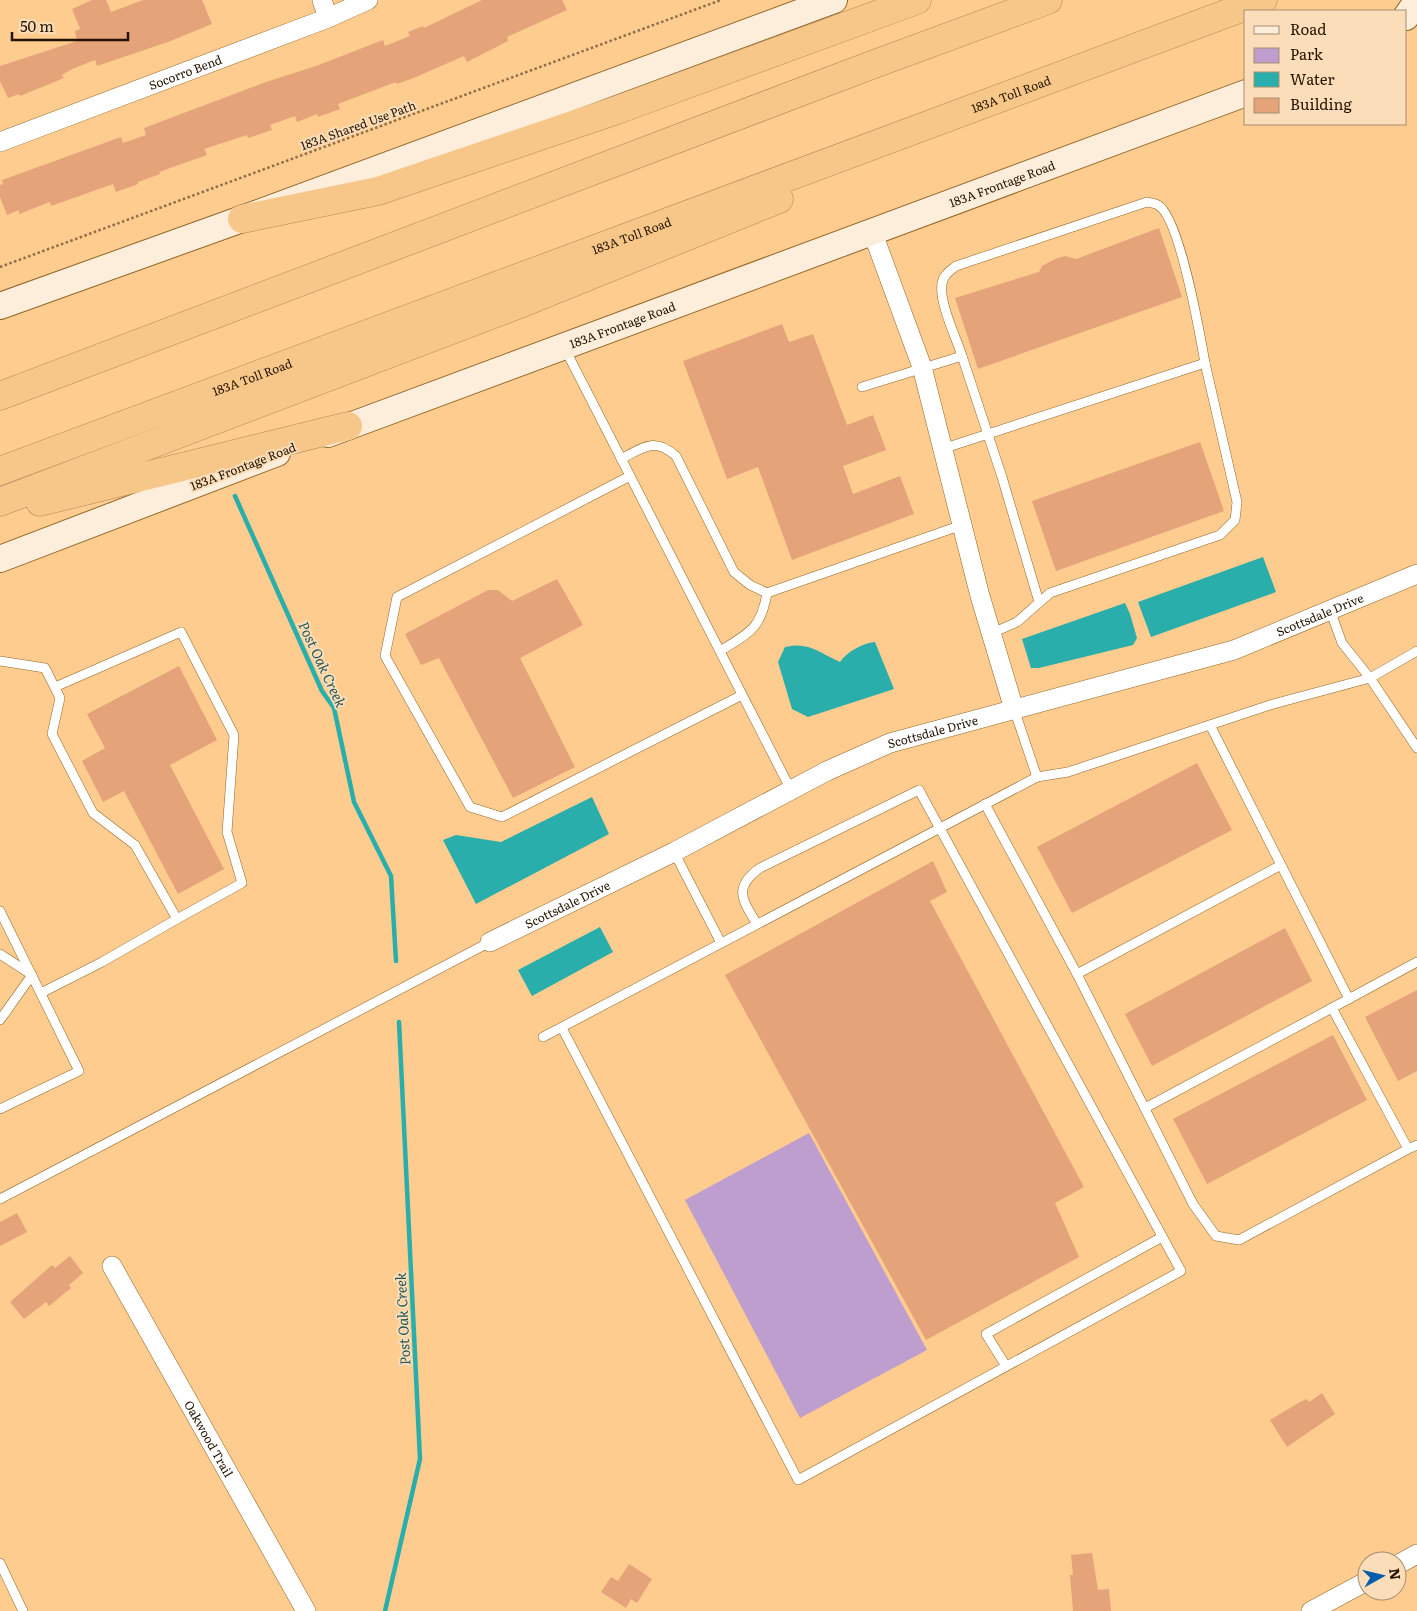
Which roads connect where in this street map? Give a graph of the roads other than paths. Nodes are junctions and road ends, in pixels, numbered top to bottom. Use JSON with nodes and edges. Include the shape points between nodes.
{"nodes":[{"id":1,"x":368,"y":0,"type":"edge"},
{"id":2,"x":834,"y":0,"type":"edge"},
{"id":3,"x":917,"y":0,"type":"edge"},
{"id":4,"x":1048,"y":0,"type":"edge"},
{"id":5,"x":1263,"y":0,"type":"edge"},
{"id":6,"x":1417,"y":1,"type":"edge"},
{"id":7,"x":325,"y":9,"type":"edge"},
{"id":8,"x":1407,"y":16,"type":"edge"},
{"id":9,"x":1012,"y":93,"type":"junction"},
{"id":10,"x":1244,"y":94,"type":"edge"},
{"id":11,"x":0,"y":142,"type":"edge"},
{"id":12,"x":242,"y":220,"type":"junction"},
{"id":13,"x":872,"y":231,"type":"junction"},
{"id":14,"x":0,"y":306,"type":"edge"},
{"id":15,"x":564,"y":345,"type":"junction"},
{"id":16,"x":962,"y":356,"type":"junction"},
{"id":17,"x":1205,"y":363,"type":"junction"},
{"id":18,"x":922,"y":367,"type":"junction"},
{"id":19,"x":862,"y":387,"type":"dead end"},
{"id":20,"x":0,"y":396,"type":"edge"},
{"id":21,"x":348,"y":426,"type":"junction"},
{"id":22,"x":988,"y":435,"type":"junction"},
{"id":23,"x":942,"y":449,"type":"junction"},
{"id":24,"x":621,"y":459,"type":"junction"},
{"id":25,"x":0,"y":471,"type":"edge"},
{"id":26,"x":630,"y":476,"type":"junction"},
{"id":27,"x":0,"y":502,"type":"edge"},
{"id":28,"x":0,"y":513,"type":"edge"},
{"id":29,"x":962,"y":525,"type":"junction"},
{"id":30,"x":0,"y":559,"type":"edge"},
{"id":31,"x":1417,"y":560,"type":"edge"},
{"id":32,"x":1409,"y":577,"type":"edge"},
{"id":33,"x":767,"y":592,"type":"junction"},
{"id":34,"x":1039,"y":602,"type":"junction"},
{"id":35,"x":1330,"y":610,"type":"junction"},
{"id":36,"x":992,"y":633,"type":"junction"},
{"id":37,"x":720,"y":651,"type":"junction"},
{"id":38,"x":1417,"y":651,"type":"edge"},
{"id":39,"x":0,"y":661,"type":"edge"},
{"id":40,"x":1370,"y":678,"type":"junction"},
{"id":41,"x":54,"y":687,"type":"junction"},
{"id":42,"x":742,"y":695,"type":"junction"},
{"id":43,"x":1014,"y":709,"type":"junction"},
{"id":44,"x":1210,"y":725,"type":"junction"},
{"id":45,"x":1417,"y":748,"type":"edge"},
{"id":46,"x":1037,"y":777,"type":"junction"},
{"id":47,"x":791,"y":790,"type":"junction"},
{"id":48,"x":985,"y":804,"type":"junction"},
{"id":49,"x":938,"y":828,"type":"junction"},
{"id":50,"x":674,"y":852,"type":"junction"},
{"id":51,"x":1282,"y":866,"type":"junction"},
{"id":52,"x":0,"y":911,"type":"edge"},
{"id":53,"x":177,"y":919,"type":"junction"},
{"id":54,"x":757,"y":924,"type":"junction"},
{"id":55,"x":490,"y":942,"type":"joint"},
{"id":56,"x":721,"y":943,"type":"junction"},
{"id":57,"x":0,"y":954,"type":"edge"},
{"id":58,"x":1417,"y":962,"type":"edge"},
{"id":59,"x":1077,"y":974,"type":"junction"},
{"id":60,"x":32,"y":975,"type":"junction"},
{"id":61,"x":41,"y":993,"type":"junction"},
{"id":62,"x":1349,"y":999,"type":"junction"},
{"id":63,"x":1332,"y":1008,"type":"junction"},
{"id":64,"x":0,"y":1020,"type":"edge"},
{"id":65,"x":562,"y":1028,"type":"junction"},
{"id":66,"x":543,"y":1037,"type":"dead end"},
{"id":67,"x":1145,"y":1108,"type":"junction"},
{"id":68,"x":0,"y":1109,"type":"edge"},
{"id":69,"x":1417,"y":1145,"type":"edge"},
{"id":70,"x":1408,"y":1149,"type":"junction"},
{"id":71,"x":0,"y":1199,"type":"edge"},
{"id":72,"x":1162,"y":1237,"type":"junction"},
{"id":73,"x":112,"y":1266,"type":"dead end"},
{"id":74,"x":1006,"y":1366,"type":"junction"},
{"id":75,"x":0,"y":1563,"type":"edge"},
{"id":76,"x":1357,"y":1586,"type":"edge"},
{"id":77,"x":23,"y":1611,"type":"edge"},
{"id":78,"x":306,"y":1611,"type":"edge"},
{"id":79,"x":1311,"y":1611,"type":"edge"}],
"edges":[{"from":1,"to":7,"type":"street","name":"Socorro Bend"},
{"from":2,"to":12,"type":"main road"},
{"from":3,"to":12,"type":"highway","via":[[618,110],[378,191]]},
{"from":4,"to":20,"type":"highway"},
{"from":5,"to":9,"type":"highway","name":"183A Toll Road"},
{"from":6,"to":8,"type":"main road"},
{"from":7,"to":11,"type":"street","name":"Socorro Bend"},
{"from":9,"to":25,"type":"highway","name":"183A Toll Road"},
{"from":9,"to":27,"type":"highway","via":[[910,147],[520,304]]},
{"from":10,"to":13,"type":"main road","name":"183A Frontage Road"},
{"from":12,"to":14,"type":"main road"},
{"from":13,"to":15,"type":"main road","name":"183A Frontage Road"},
{"from":13,"to":18,"type":"street"},
{"from":15,"to":21,"type":"main road","name":"183A Frontage Road"},
{"from":15,"to":24,"type":"lane"},
{"from":16,"to":17,"type":"lane","via":[[944,300],[942,283],[947,273],[956,266],[1146,202],[1158,205],[1166,215],[1186,268]]},
{"from":16,"to":18,"type":"lane"},
{"from":16,"to":22,"type":"lane"},
{"from":17,"to":22,"type":"lane"},
{"from":17,"to":34,"type":"lane","via":[[1237,502],[1235,520],[1220,535],[1050,593]]},
{"from":18,"to":19,"type":"lane"},
{"from":18,"to":23,"type":"street"},
{"from":21,"to":28,"type":"highway"},
{"from":21,"to":30,"type":"main road","name":"183A Frontage Road"},
{"from":22,"to":23,"type":"lane"},
{"from":22,"to":34,"type":"lane"},
{"from":23,"to":29,"type":"street"},
{"from":24,"to":26,"type":"lane"},
{"from":24,"to":33,"type":"lane","via":[[649,445],[665,446],[676,456],[734,572],[750,585]]},
{"from":26,"to":37,"type":"lane"},
{"from":26,"to":42,"type":"lane","via":[[397,597],[385,656],[470,807],[502,817]]},
{"from":29,"to":33,"type":"lane"},
{"from":29,"to":36,"type":"street"},
{"from":31,"to":32,"type":"street","name":"Scottsdale Drive"},
{"from":32,"to":35,"type":"street","name":"Scottsdale Drive"},
{"from":33,"to":37,"type":"lane","via":[[764,611],[751,632]]},
{"from":34,"to":36,"type":"lane","via":[[1017,622]]},
{"from":35,"to":40,"type":"lane","via":[[1342,643]]},
{"from":35,"to":43,"type":"street","name":"Scottsdale Drive","via":[[1234,650]]},
{"from":36,"to":43,"type":"street"},
{"from":37,"to":42,"type":"lane"},
{"from":38,"to":40,"type":"lane"},
{"from":39,"to":41,"type":"lane","via":[[44,668]]},
{"from":40,"to":44,"type":"lane"},
{"from":40,"to":45,"type":"lane"},
{"from":41,"to":53,"type":"lane","via":[[60,698],[52,734],[93,813],[135,845]]},
{"from":41,"to":53,"type":"lane","via":[[182,632],[234,735],[227,832],[242,883]]},
{"from":42,"to":47,"type":"lane"},
{"from":43,"to":46,"type":"lane"},
{"from":43,"to":47,"type":"street","name":"Scottsdale Drive","via":[[890,743]]},
{"from":44,"to":46,"type":"lane","via":[[1068,772]]},
{"from":44,"to":51,"type":"lane"},
{"from":46,"to":48,"type":"lane"},
{"from":47,"to":50,"type":"street","name":"Scottsdale Drive"},
{"from":48,"to":49,"type":"lane"},
{"from":48,"to":59,"type":"lane"},
{"from":49,"to":54,"type":"lane"},
{"from":49,"to":54,"type":"lane","via":[[919,790],[760,868],[747,877],[742,888],[743,902]]},
{"from":49,"to":72,"type":"lane"},
{"from":50,"to":55,"type":"street","name":"Scottsdale Drive"},
{"from":50,"to":56,"type":"lane"},
{"from":51,"to":59,"type":"lane"},
{"from":51,"to":62,"type":"lane"},
{"from":52,"to":60,"type":"lane"},
{"from":53,"to":61,"type":"lane"},
{"from":54,"to":56,"type":"lane"},
{"from":55,"to":71,"type":"lane"},
{"from":56,"to":65,"type":"lane"},
{"from":57,"to":60,"type":"lane"},
{"from":58,"to":62,"type":"lane"},
{"from":59,"to":67,"type":"lane"},
{"from":60,"to":61,"type":"lane"},
{"from":60,"to":64,"type":"lane"},
{"from":61,"to":68,"type":"lane","via":[[79,1071]]},
{"from":62,"to":63,"type":"lane"},
{"from":63,"to":67,"type":"lane"},
{"from":63,"to":70,"type":"lane"},
{"from":65,"to":66,"type":"lane"},
{"from":65,"to":74,"type":"lane","via":[[798,1480]]},
{"from":67,"to":70,"type":"lane","via":[[1193,1204],[1216,1236],[1239,1240]]},
{"from":69,"to":70,"type":"lane"},
{"from":72,"to":74,"type":"lane","via":[[1181,1271]]},
{"from":72,"to":74,"type":"lane","via":[[986,1334]]},
{"from":73,"to":78,"type":"street","name":"Oakwood Trail"},
{"from":75,"to":77,"type":"lane"},
{"from":76,"to":79,"type":"street"}]}
